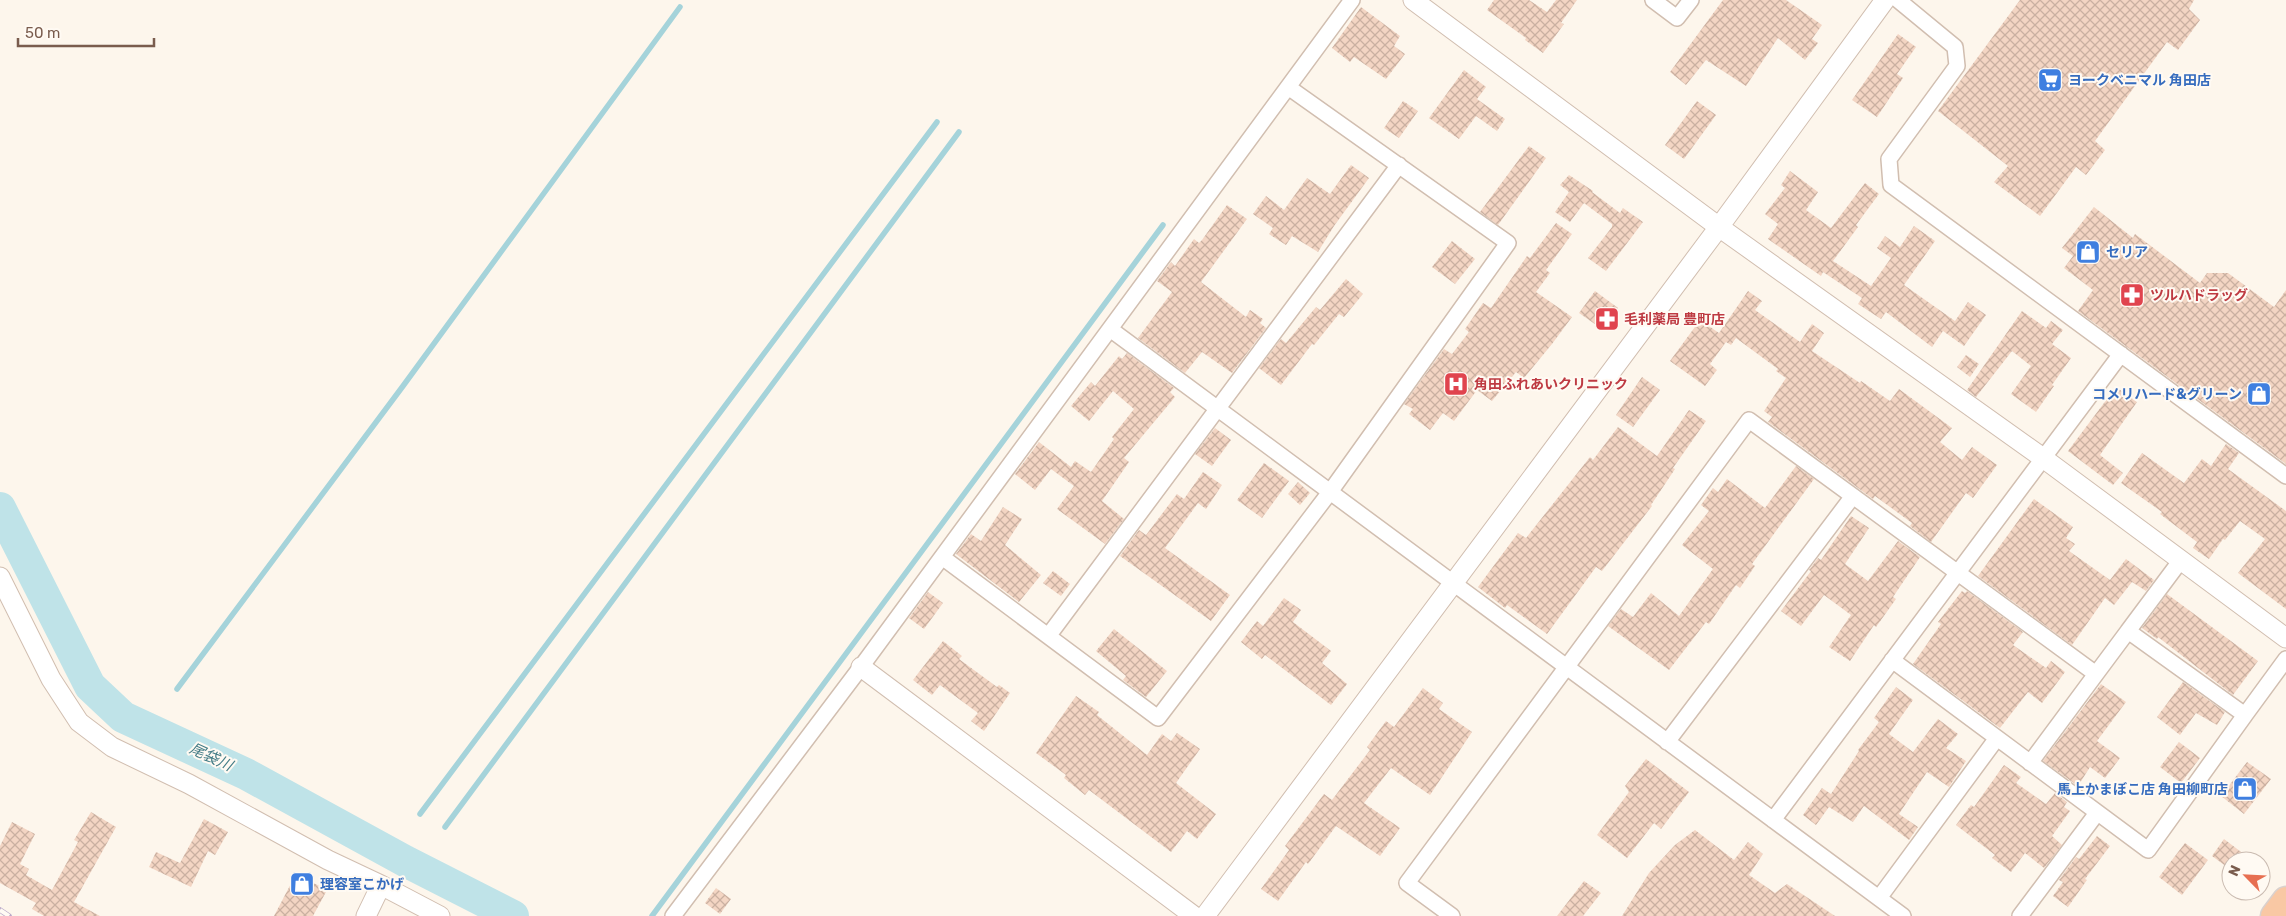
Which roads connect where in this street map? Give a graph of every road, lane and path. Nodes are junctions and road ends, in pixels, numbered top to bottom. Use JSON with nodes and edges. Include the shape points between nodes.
{"nodes":[{"id":1,"x":1352,"y":0,"type":"edge"},
{"id":2,"x":1413,"y":0,"type":"edge"},
{"id":3,"x":1653,"y":0,"type":"edge"},
{"id":4,"x":1690,"y":0,"type":"edge"},
{"id":5,"x":1885,"y":0,"type":"edge"},
{"id":6,"x":1898,"y":0,"type":"edge"},
{"id":7,"x":1288,"y":87,"type":"junction"},
{"id":8,"x":1400,"y":165,"type":"junction"},
{"id":9,"x":1719,"y":228,"type":"junction"},
{"id":10,"x":1110,"y":328,"type":"junction"},
{"id":11,"x":2121,"y":354,"type":"junction"},
{"id":12,"x":1218,"y":409,"type":"junction"},
{"id":13,"x":2043,"y":458,"type":"junction"},
{"id":14,"x":2286,"y":476,"type":"edge"},
{"id":15,"x":1330,"y":492,"type":"junction"},
{"id":16,"x":1854,"y":496,"type":"junction"},
{"id":17,"x":942,"y":557,"type":"junction"},
{"id":18,"x":2181,"y":560,"type":"junction"},
{"id":19,"x":1958,"y":572,"type":"junction"},
{"id":20,"x":0,"y":577,"type":"edge"},
{"id":21,"x":1454,"y":584,"type":"junction"},
{"id":22,"x":2128,"y":631,"type":"junction"},
{"id":23,"x":1049,"y":635,"type":"junction"},
{"id":24,"x":2286,"y":638,"type":"edge"},
{"id":25,"x":2286,"y":659,"type":"edge"},
{"id":26,"x":1892,"y":660,"type":"junction"},
{"id":27,"x":861,"y":667,"type":"junction"},
{"id":28,"x":1567,"y":667,"type":"junction"},
{"id":29,"x":2096,"y":674,"type":"junction"},
{"id":30,"x":2245,"y":715,"type":"junction"},
{"id":31,"x":1997,"y":738,"type":"junction"},
{"id":32,"x":1667,"y":742,"type":"junction"},
{"id":33,"x":2030,"y":763,"type":"junction"},
{"id":34,"x":2098,"y":813,"type":"junction"},
{"id":35,"x":1773,"y":820,"type":"junction"},
{"id":36,"x":382,"y":885,"type":"junction"},
{"id":37,"x":1879,"y":898,"type":"junction"},
{"id":38,"x":2286,"y":900,"type":"edge"},
{"id":39,"x":366,"y":916,"type":"edge"},
{"id":40,"x":440,"y":916,"type":"edge"},
{"id":41,"x":673,"y":916,"type":"edge"},
{"id":42,"x":1194,"y":916,"type":"edge"},
{"id":43,"x":1205,"y":916,"type":"edge"},
{"id":44,"x":1452,"y":916,"type":"edge"},
{"id":45,"x":1903,"y":916,"type":"edge"},
{"id":46,"x":2020,"y":916,"type":"edge"},
{"id":47,"x":2274,"y":916,"type":"edge"}],
"edges":[{"from":1,"to":7,"type":"street"},
{"from":2,"to":9,"type":"street"},
{"from":3,"to":4,"type":"street","via":[[1677,18]]},
{"from":5,"to":9,"type":"street"},
{"from":6,"to":11,"type":"street","via":[[1955,48],[1957,66],[1889,160],[1892,185]]},
{"from":7,"to":8,"type":"street"},
{"from":7,"to":10,"type":"street"},
{"from":8,"to":12,"type":"street"},
{"from":8,"to":15,"type":"street","via":[[1508,243]]},
{"from":9,"to":13,"type":"street"},
{"from":9,"to":21,"type":"street"},
{"from":10,"to":12,"type":"street"},
{"from":10,"to":17,"type":"street"},
{"from":11,"to":13,"type":"street"},
{"from":11,"to":14,"type":"street"},
{"from":12,"to":15,"type":"street"},
{"from":12,"to":23,"type":"street"},
{"from":13,"to":18,"type":"street"},
{"from":13,"to":19,"type":"street"},
{"from":15,"to":21,"type":"street"},
{"from":15,"to":23,"type":"street","via":[[1158,718]]},
{"from":16,"to":19,"type":"street"},
{"from":16,"to":28,"type":"street","via":[[1749,420]]},
{"from":16,"to":32,"type":"street"},
{"from":17,"to":23,"type":"street"},
{"from":17,"to":27,"type":"street"},
{"from":18,"to":22,"type":"street"},
{"from":18,"to":24,"type":"street"},
{"from":19,"to":26,"type":"street"},
{"from":19,"to":29,"type":"street"},
{"from":20,"to":36,"type":"street","via":[[50,679],[79,722],[112,747]]},
{"from":21,"to":28,"type":"street"},
{"from":21,"to":43,"type":"street"},
{"from":22,"to":29,"type":"street"},
{"from":22,"to":30,"type":"street"},
{"from":25,"to":30,"type":"street"},
{"from":26,"to":31,"type":"street"},
{"from":26,"to":35,"type":"street"},
{"from":27,"to":41,"type":"street"},
{"from":27,"to":42,"type":"street"},
{"from":28,"to":32,"type":"street"},
{"from":28,"to":44,"type":"street","via":[[1407,883]]},
{"from":29,"to":33,"type":"street"},
{"from":30,"to":34,"type":"street","via":[[2148,850]]},
{"from":31,"to":33,"type":"street"},
{"from":31,"to":37,"type":"street"},
{"from":32,"to":35,"type":"street"},
{"from":33,"to":34,"type":"street"},
{"from":34,"to":46,"type":"street"},
{"from":35,"to":37,"type":"street"},
{"from":36,"to":39,"type":"street"},
{"from":36,"to":40,"type":"street"},
{"from":37,"to":45,"type":"street"},
{"from":38,"to":47,"type":"highway"}]}
